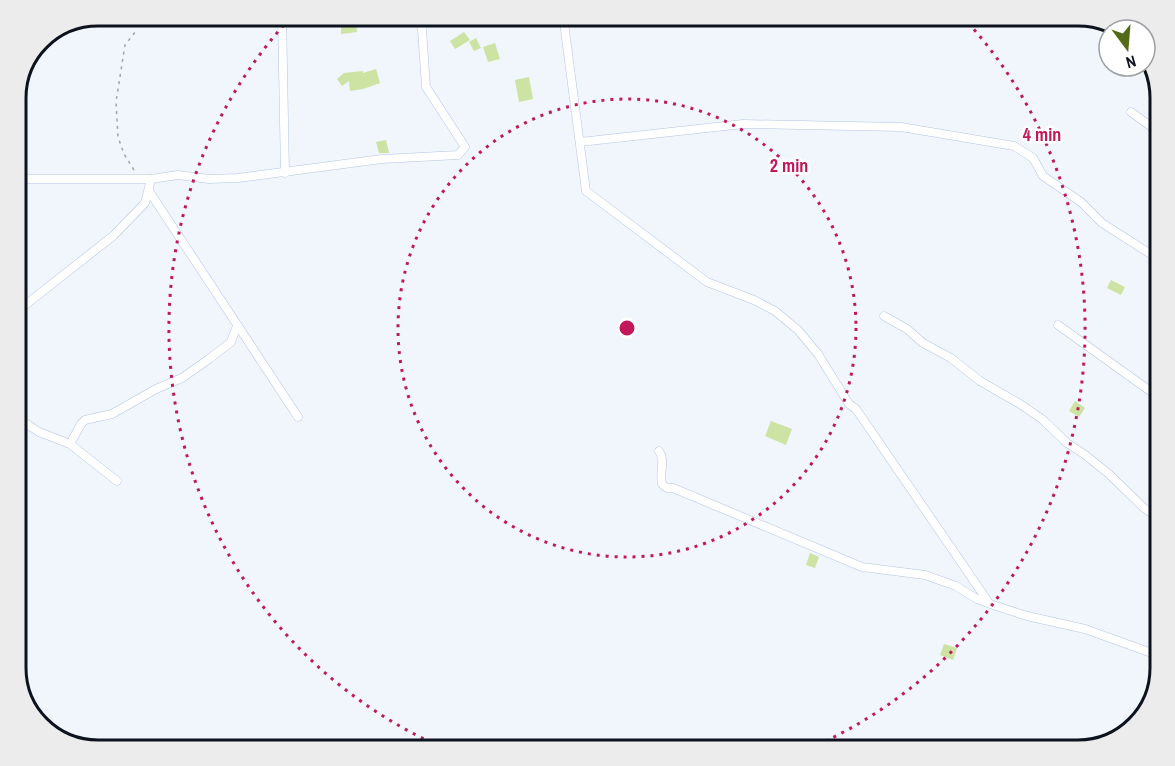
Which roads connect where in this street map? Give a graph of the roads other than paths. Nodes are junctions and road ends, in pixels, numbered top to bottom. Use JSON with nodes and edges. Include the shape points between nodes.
{"nodes":[{"id":1,"x":282,"y":26,"type":"edge"},
{"id":2,"x":422,"y":26,"type":"edge"},
{"id":3,"x":564,"y":26,"type":"edge"},
{"id":4,"x":1131,"y":112,"type":"dead end"},
{"id":5,"x":1150,"y":126,"type":"edge"},
{"id":6,"x":580,"y":142,"type":"junction"},
{"id":7,"x":285,"y":173,"type":"junction"},
{"id":8,"x":26,"y":179,"type":"edge"},
{"id":9,"x":151,"y":179,"type":"junction"},
{"id":10,"x":149,"y":192,"type":"junction"},
{"id":11,"x":1150,"y":254,"type":"edge"},
{"id":12,"x":26,"y":304,"type":"edge"},
{"id":13,"x":885,"y":316,"type":"dead end"},
{"id":14,"x":1058,"y":325,"type":"dead end"},
{"id":15,"x":237,"y":326,"type":"junction"},
{"id":16,"x":1150,"y":391,"type":"edge"},
{"id":17,"x":298,"y":417,"type":"dead end"},
{"id":18,"x":26,"y":423,"type":"edge"},
{"id":19,"x":70,"y":444,"type":"junction"},
{"id":20,"x":658,"y":451,"type":"dead end"},
{"id":21,"x":117,"y":482,"type":"dead end"},
{"id":22,"x":1150,"y":512,"type":"edge"},
{"id":23,"x":989,"y":603,"type":"junction"},
{"id":24,"x":1150,"y":652,"type":"edge"}],
"edges":[{"from":1,"to":7,"type":"street"},
{"from":2,"to":7,"type":"street","via":[[426,87],[465,147],[458,155],[393,157]]},
{"from":3,"to":6,"type":"street"},
{"from":4,"to":5,"type":"street"},
{"from":6,"to":11,"type":"street","via":[[743,124],[901,127],[1014,146],[1033,158],[1043,176],[1081,202],[1102,223]]},
{"from":6,"to":23,"type":"street","via":[[586,191],[707,282],[775,311],[798,330]]},
{"from":7,"to":9,"type":"street"},
{"from":8,"to":9,"type":"street"},
{"from":9,"to":10,"type":"street"},
{"from":10,"to":12,"type":"street","via":[[145,203],[113,236]]},
{"from":10,"to":15,"type":"street"},
{"from":13,"to":22,"type":"street","via":[[1042,419]]},
{"from":14,"to":16,"type":"street"},
{"from":15,"to":17,"type":"street"},
{"from":15,"to":19,"type":"street","via":[[231,342],[182,378],[112,414],[85,420]]},
{"from":18,"to":19,"type":"street"},
{"from":19,"to":21,"type":"street"},
{"from":20,"to":23,"type":"street","via":[[663,461],[660,477],[667,488],[862,567],[925,575]]},
{"from":23,"to":24,"type":"street","via":[[1026,616],[1085,628]]}]}
